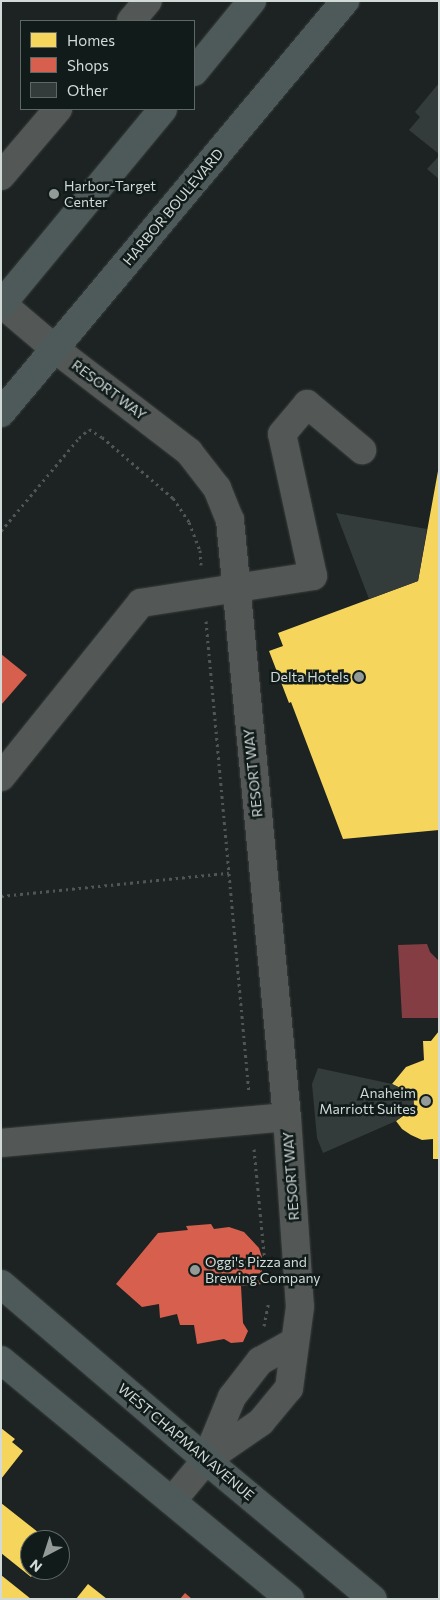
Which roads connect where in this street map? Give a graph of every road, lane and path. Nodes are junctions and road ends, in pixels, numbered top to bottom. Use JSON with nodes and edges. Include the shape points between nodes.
{"nodes":[{"id":1,"x":148,"y":1,"type":"edge"},
{"id":2,"x":252,"y":1,"type":"edge"},
{"id":3,"x":345,"y":1,"type":"edge"},
{"id":4,"x":132,"y":20,"type":"edge"},
{"id":5,"x":195,"y":71,"type":"edge"},
{"id":6,"x":57,"y":110,"type":"edge"},
{"id":7,"x":162,"y":110,"type":"edge"},
{"id":8,"x":1,"y":176,"type":"edge"},
{"id":9,"x":2,"y":304,"type":"edge"},
{"id":10,"x":55,"y":349,"type":"junction"},
{"id":11,"x":1,"y":413,"type":"edge"},
{"id":12,"x":362,"y":450,"type":"dead end"},
{"id":13,"x":1,"y":531,"type":"edge"},
{"id":14,"x":236,"y":587,"type":"junction"},
{"id":15,"x":203,"y":593,"type":"junction"},
{"id":16,"x":1,"y":776,"type":"edge"},
{"id":17,"x":229,"y":873,"type":"junction"},
{"id":18,"x":1,"y":896,"type":"edge"},
{"id":19,"x":287,"y":1117,"type":"junction"},
{"id":20,"x":252,"y":1120,"type":"junction"},
{"id":21,"x":1,"y":1143,"type":"edge"},
{"id":22,"x":1,"y":1284,"type":"edge"},
{"id":23,"x":263,"y":1328,"type":"dead end"},
{"id":24,"x":294,"y":1342,"type":"junction"},
{"id":25,"x":1,"y":1360,"type":"edge"},
{"id":26,"x":206,"y":1460,"type":"junction"},
{"id":27,"x":172,"y":1501,"type":"junction"},
{"id":28,"x":290,"y":1599,"type":"edge"},
{"id":29,"x":373,"y":1599,"type":"edge"}],
"edges":[{"from":1,"to":4,"type":"street"},
{"from":2,"to":5,"type":"main road"},
{"from":3,"to":10,"type":"main road","name":"HARBOR BOULEVARD"},
{"from":6,"to":8,"type":"street"},
{"from":7,"to":9,"type":"main road"},
{"from":9,"to":10,"type":"street","name":"RESORT WAY"},
{"from":10,"to":11,"type":"main road","name":"HARBOR BOULEVARD"},
{"from":10,"to":14,"type":"street","name":"RESORT WAY","via":[[195,459],[217,488],[230,520]]},
{"from":12,"to":14,"type":"street","via":[[307,404],[282,434],[313,576]]},
{"from":13,"to":15,"type":"path","via":[[89,429],[174,498],[189,522],[200,550]]},
{"from":14,"to":15,"type":"street"},
{"from":14,"to":19,"type":"street","name":"RESORT WAY"},
{"from":15,"to":16,"type":"street","via":[[141,604]]},
{"from":15,"to":17,"type":"path"},
{"from":17,"to":18,"type":"path"},
{"from":17,"to":20,"type":"path"},
{"from":19,"to":20,"type":"street"},
{"from":19,"to":24,"type":"street","name":"RESORT WAY","via":[[300,1307]]},
{"from":20,"to":21,"type":"street"},
{"from":20,"to":23,"type":"path","via":[[269,1302]]},
{"from":22,"to":26,"type":"main road","name":"WEST CHAPMAN AVENUE"},
{"from":24,"to":26,"type":"street","name":"RESORT WAY","via":[[260,1360],[232,1398]]},
{"from":24,"to":26,"type":"street","name":"RESORT WAY","via":[[289,1388],[260,1422]]},
{"from":25,"to":27,"type":"main road"},
{"from":26,"to":27,"type":"street","name":"RESORT WAY"},
{"from":26,"to":29,"type":"main road","name":"WEST CHAPMAN AVENUE"},
{"from":27,"to":28,"type":"main road"}]}
